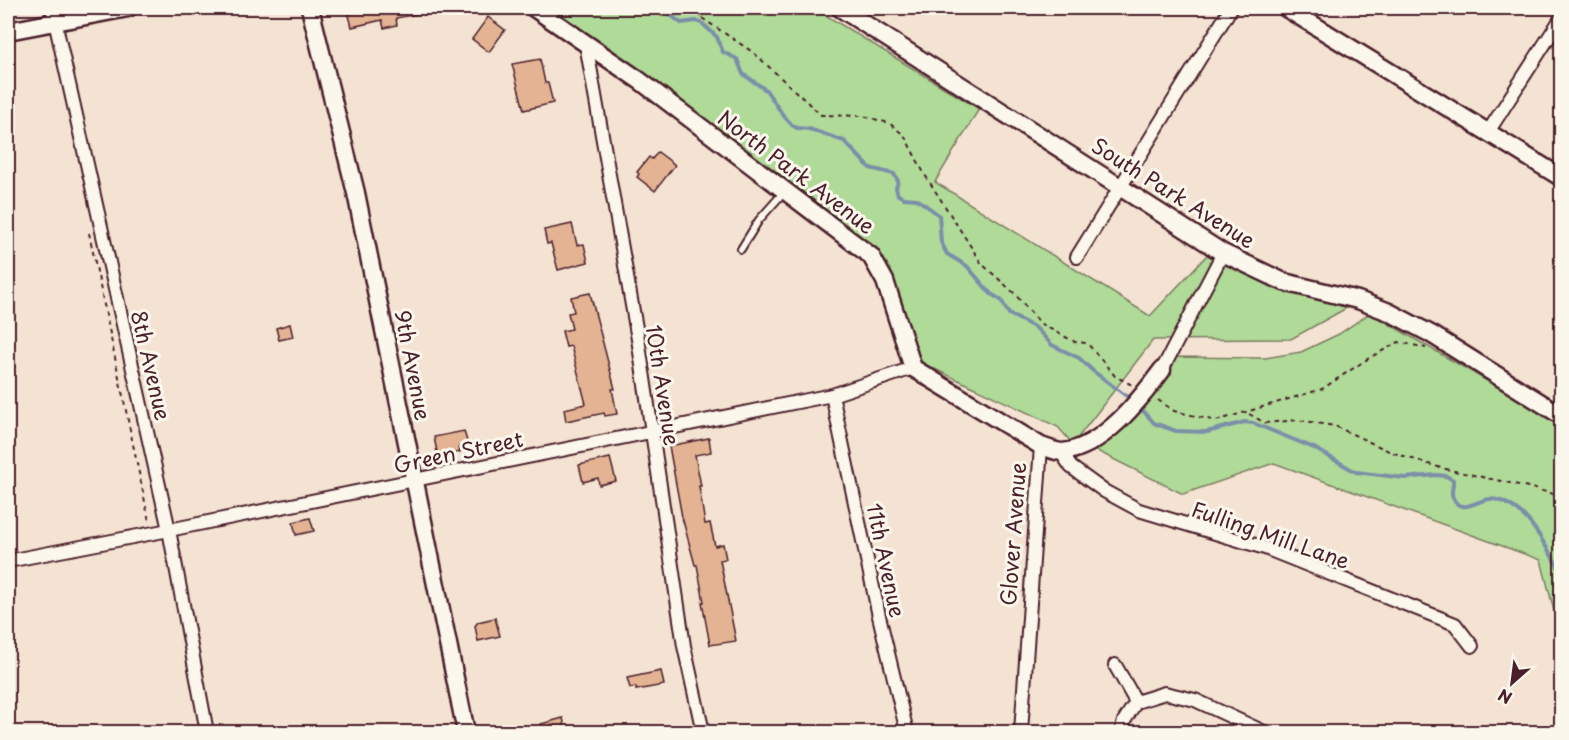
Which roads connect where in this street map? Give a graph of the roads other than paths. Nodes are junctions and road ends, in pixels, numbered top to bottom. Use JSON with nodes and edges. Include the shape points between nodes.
{"nodes":[{"id":1,"x":128,"y":8,"type":"edge"},
{"id":2,"x":310,"y":8,"type":"edge"},
{"id":3,"x":534,"y":8,"type":"edge"},
{"id":4,"x":840,"y":8,"type":"edge"},
{"id":5,"x":1231,"y":8,"type":"edge"},
{"id":6,"x":1288,"y":8,"type":"edge"},
{"id":7,"x":53,"y":14,"type":"edge"},
{"id":8,"x":1562,"y":17,"type":"edge"},
{"id":9,"x":8,"y":31,"type":"edge"},
{"id":10,"x":586,"y":44,"type":"junction"},
{"id":11,"x":1488,"y":132,"type":"junction"},
{"id":12,"x":1562,"y":178,"type":"edge"},
{"id":13,"x":1121,"y":186,"type":"junction"},
{"id":14,"x":786,"y":190,"type":"junction"},
{"id":15,"x":741,"y":249,"type":"dead end"},
{"id":16,"x":1223,"y":253,"type":"junction"},
{"id":17,"x":1077,"y":257,"type":"dead end"},
{"id":18,"x":914,"y":368,"type":"junction"},
{"id":19,"x":1162,"y":370,"type":"joint"},
{"id":20,"x":832,"y":395,"type":"junction"},
{"id":21,"x":1562,"y":416,"type":"edge"},
{"id":22,"x":652,"y":432,"type":"junction"},
{"id":23,"x":1041,"y":446,"type":"junction"},
{"id":24,"x":1061,"y":452,"type":"junction"},
{"id":25,"x":414,"y":480,"type":"junction"},
{"id":26,"x":169,"y":530,"type":"junction"},
{"id":27,"x":8,"y":561,"type":"edge"},
{"id":28,"x":1472,"y":646,"type":"dead end"},
{"id":29,"x":1114,"y":665,"type":"dead end"},
{"id":30,"x":1136,"y":702,"type":"junction"},
{"id":31,"x":207,"y":732,"type":"edge"},
{"id":32,"x":466,"y":732,"type":"edge"},
{"id":33,"x":704,"y":732,"type":"edge"},
{"id":34,"x":908,"y":732,"type":"edge"},
{"id":35,"x":1021,"y":732,"type":"edge"},
{"id":36,"x":1121,"y":732,"type":"edge"},
{"id":37,"x":1264,"y":732,"type":"edge"}],
"edges":[{"from":1,"to":7,"type":"street"},
{"from":2,"to":25,"type":"street","name":"9th Avenue","via":[[356,193]]},
{"from":3,"to":10,"type":"street","name":"North Park Avenue"},
{"from":4,"to":13,"type":"street","name":"South Park Avenue"},
{"from":5,"to":13,"type":"street"},
{"from":6,"to":11,"type":"street"},
{"from":7,"to":9,"type":"street"},
{"from":7,"to":26,"type":"street","name":"8th Avenue"},
{"from":8,"to":11,"type":"street"},
{"from":10,"to":14,"type":"street","name":"North Park Avenue"},
{"from":10,"to":22,"type":"street","name":"10th Avenue"},
{"from":11,"to":12,"type":"street"},
{"from":13,"to":16,"type":"street","name":"South Park Avenue"},
{"from":13,"to":17,"type":"street"},
{"from":14,"to":15,"type":"lane","via":[[759,220]]},
{"from":14,"to":18,"type":"street","name":"North Park Avenue","via":[[871,256],[885,281]]},
{"from":16,"to":19,"type":"street"},
{"from":16,"to":21,"type":"street","name":"South Park Avenue","via":[[1284,282],[1389,312]]},
{"from":18,"to":20,"type":"street","name":"Green Street"},
{"from":18,"to":23,"type":"street"},
{"from":19,"to":24,"type":"street","via":[[1109,430],[1083,447]]},
{"from":20,"to":22,"type":"street","name":"Green Street"},
{"from":20,"to":34,"type":"street","name":"11th Avenue"},
{"from":22,"to":25,"type":"street","name":"Green Street"},
{"from":22,"to":33,"type":"street","name":"10th Avenue","via":[[684,646]]},
{"from":23,"to":24,"type":"street","name":"Glover Avenue"},
{"from":23,"to":35,"type":"street","name":"Glover Avenue"},
{"from":24,"to":28,"type":"street","name":"Fulling Mill Lane","via":[[1071,467],[1138,510],[1264,548],[1455,624]]},
{"from":25,"to":26,"type":"street","name":"Green Street"},
{"from":25,"to":32,"type":"street","name":"9th Avenue"},
{"from":26,"to":27,"type":"street","name":"Green Street"},
{"from":26,"to":31,"type":"street","name":"8th Avenue"},
{"from":29,"to":30,"type":"street"},
{"from":30,"to":36,"type":"street"},
{"from":30,"to":37,"type":"street","via":[[1165,693],[1195,700]]}]}
